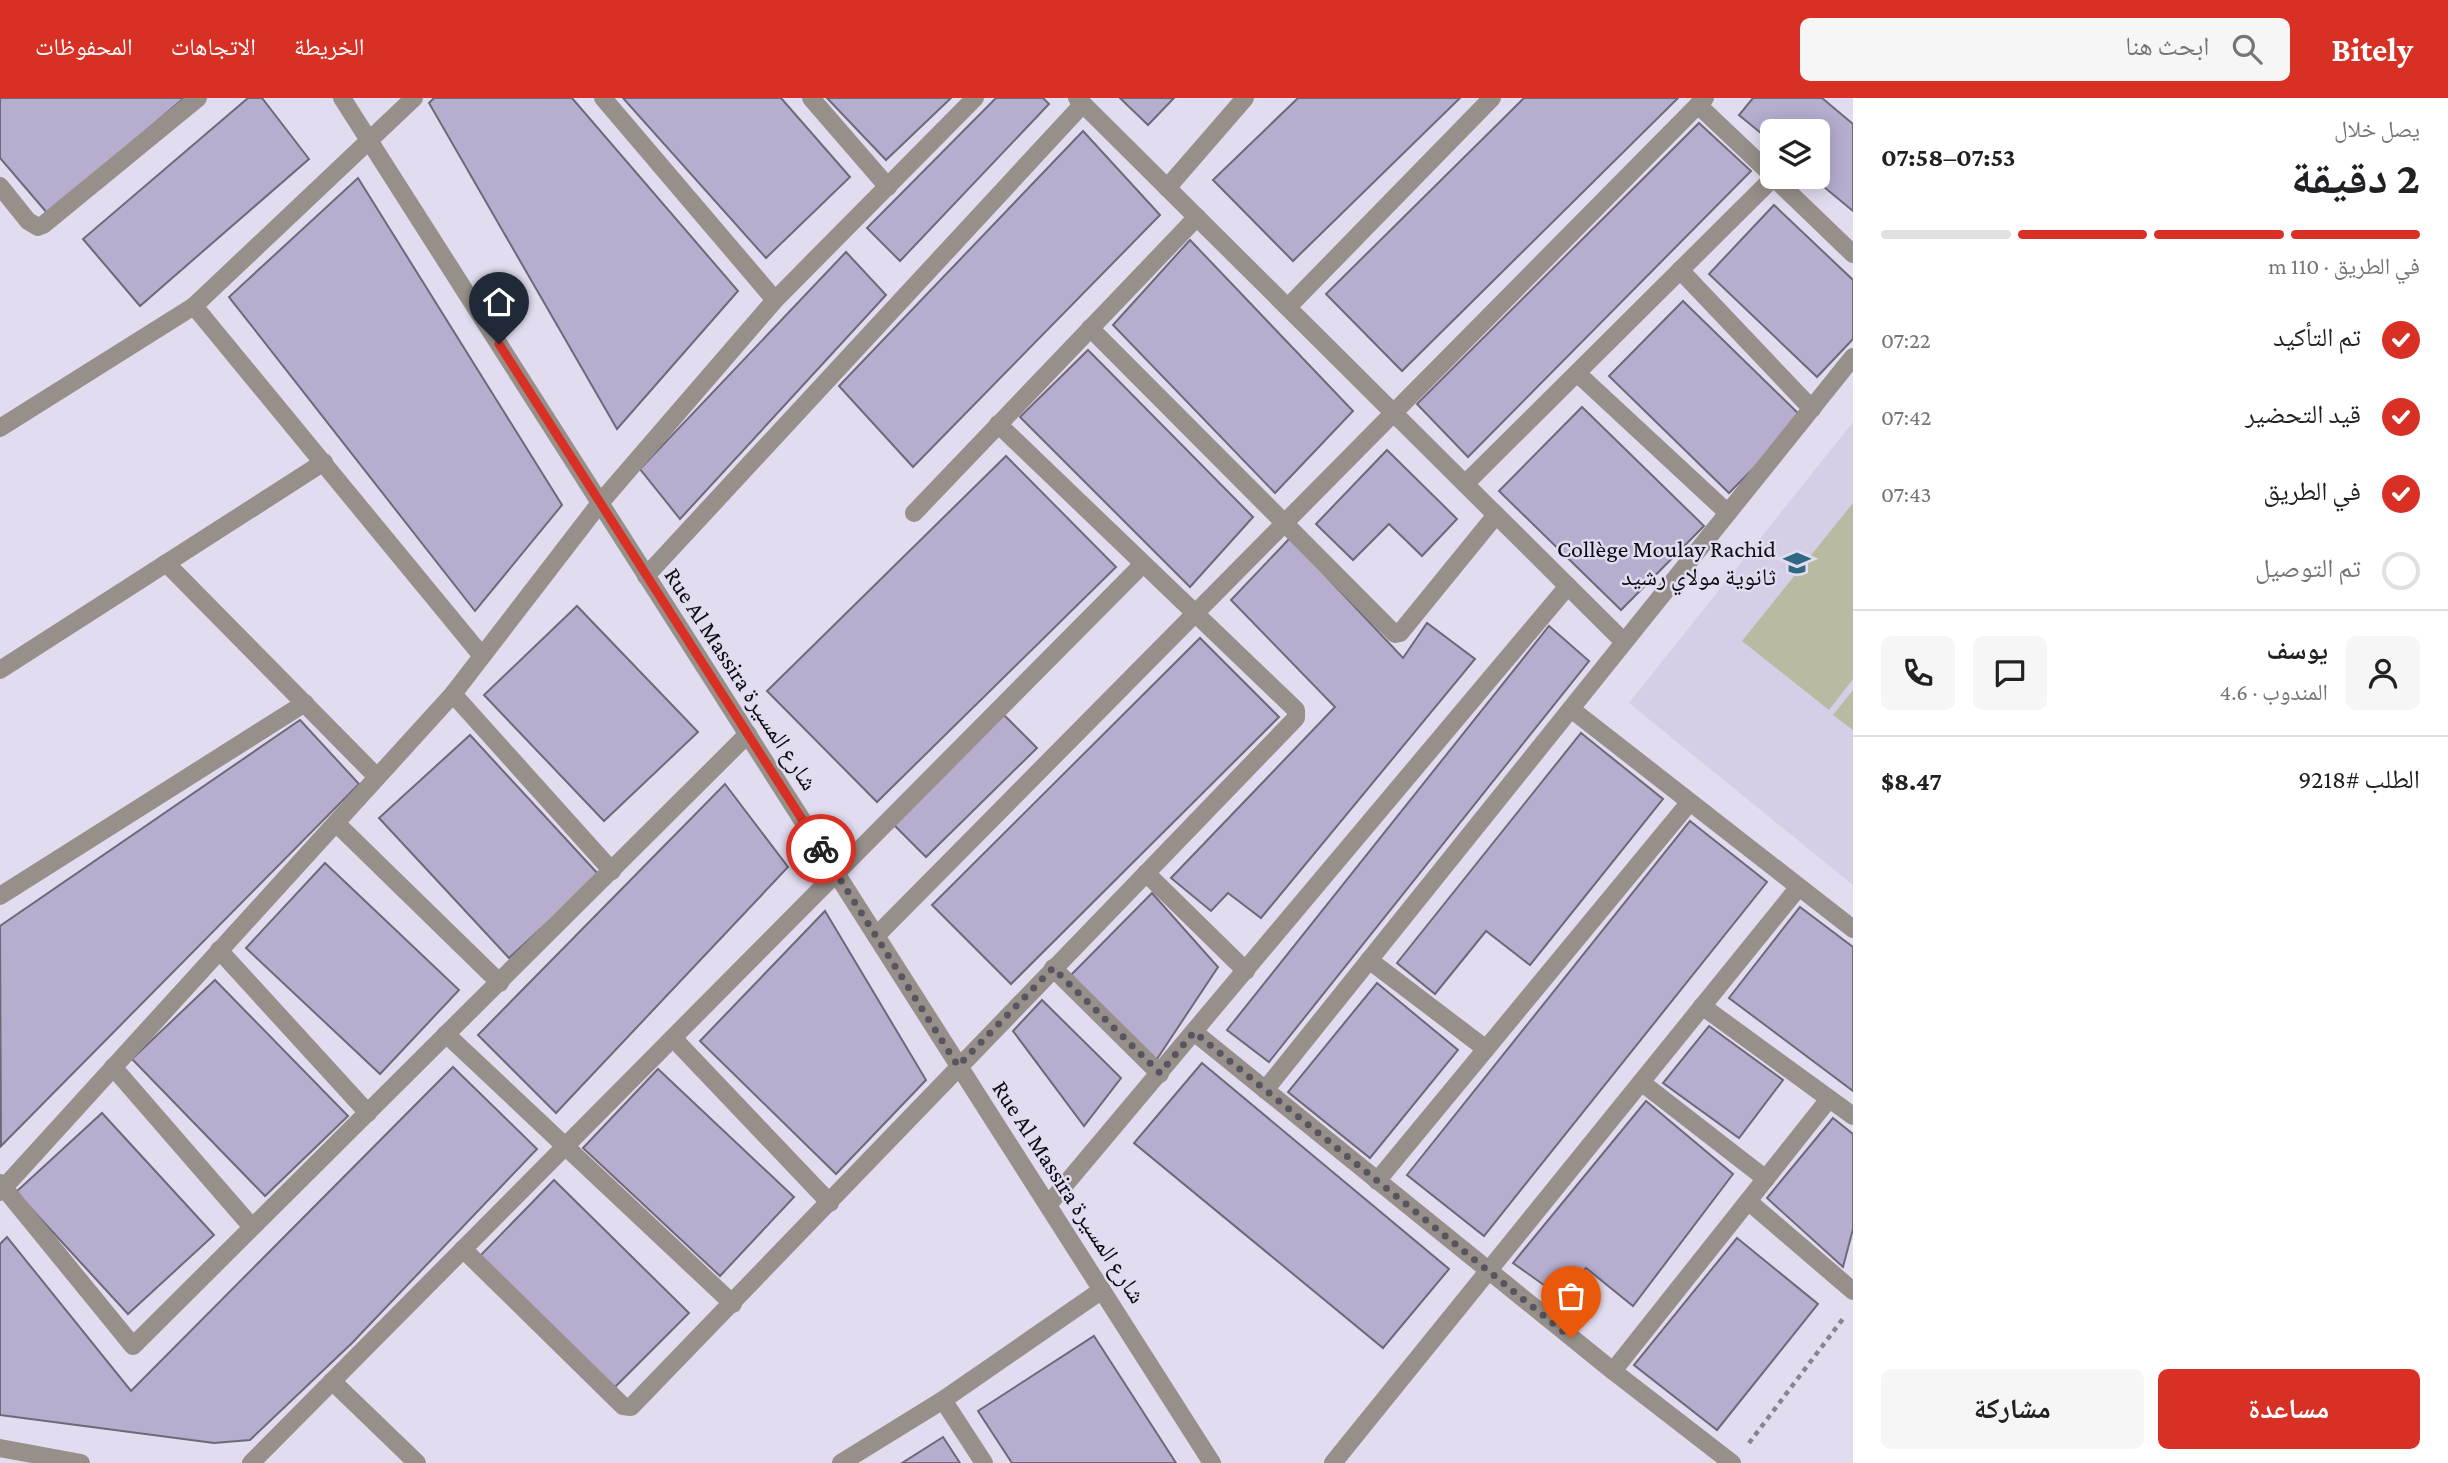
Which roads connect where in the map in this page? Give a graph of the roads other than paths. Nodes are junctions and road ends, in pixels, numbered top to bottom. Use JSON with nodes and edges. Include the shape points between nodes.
{"nodes":[{"id":1,"x":198,"y":98,"type":"edge"},
{"id":2,"x":342,"y":98,"type":"edge"},
{"id":3,"x":414,"y":98,"type":"edge"},
{"id":4,"x":603,"y":98,"type":"edge"},
{"id":5,"x":811,"y":98,"type":"edge"},
{"id":6,"x":975,"y":98,"type":"edge"},
{"id":7,"x":1245,"y":98,"type":"edge"},
{"id":8,"x":1492,"y":98,"type":"edge"},
{"id":9,"x":1080,"y":101,"type":"edge"},
{"id":10,"x":1701,"y":101,"type":"edge"},
{"id":11,"x":369,"y":140,"type":"junction"},
{"id":12,"x":1760,"y":163,"type":"edge"},
{"id":13,"x":0,"y":186,"type":"edge"},
{"id":14,"x":888,"y":187,"type":"junction"},
{"id":15,"x":1167,"y":188,"type":"junction"},
{"id":16,"x":1761,"y":189,"type":"edge"},
{"id":17,"x":1785,"y":189,"type":"edge"},
{"id":18,"x":1197,"y":217,"type":"junction"},
{"id":19,"x":1853,"y":254,"type":"edge"},
{"id":20,"x":1680,"y":270,"type":"junction"},
{"id":21,"x":775,"y":300,"type":"junction"},
{"id":22,"x":194,"y":306,"type":"junction"},
{"id":23,"x":1288,"y":307,"type":"junction"},
{"id":24,"x":1090,"y":328,"type":"junction"},
{"id":25,"x":1853,"y":358,"type":"edge"},
{"id":26,"x":1577,"y":373,"type":"junction"},
{"id":27,"x":1812,"y":409,"type":"junction"},
{"id":28,"x":1392,"y":411,"type":"junction"},
{"id":29,"x":998,"y":424,"type":"junction"},
{"id":30,"x":0,"y":428,"type":"edge"},
{"id":31,"x":324,"y":462,"type":"junction"},
{"id":32,"x":1465,"y":484,"type":"junction"},
{"id":33,"x":600,"y":503,"type":"junction"},
{"id":34,"x":914,"y":513,"type":"dead end"},
{"id":35,"x":1728,"y":513,"type":"junction"},
{"id":36,"x":1496,"y":515,"type":"junction"},
{"id":37,"x":1284,"y":522,"type":"junction"},
{"id":38,"x":166,"y":563,"type":"junction"},
{"id":39,"x":1143,"y":564,"type":"junction"},
{"id":40,"x":646,"y":576,"type":"junction"},
{"id":41,"x":1568,"y":586,"type":"junction"},
{"id":42,"x":1194,"y":614,"type":"junction"},
{"id":43,"x":1624,"y":642,"type":"junction"},
{"id":44,"x":482,"y":656,"type":"junction"},
{"id":45,"x":0,"y":670,"type":"edge"},
{"id":46,"x":453,"y":694,"type":"junction"},
{"id":47,"x":305,"y":704,"type":"junction"},
{"id":48,"x":1571,"y":709,"type":"junction"},
{"id":49,"x":748,"y":734,"type":"junction"},
{"id":50,"x":377,"y":777,"type":"junction"},
{"id":51,"x":1689,"y":803,"type":"junction"},
{"id":52,"x":336,"y":822,"type":"junction"},
{"id":53,"x":612,"y":870,"type":"junction"},
{"id":54,"x":835,"y":873,"type":"junction"},
{"id":55,"x":1146,"y":873,"type":"junction"},
{"id":56,"x":1798,"y":888,"type":"junction"},
{"id":57,"x":0,"y":896,"type":"edge"},
{"id":58,"x":1853,"y":929,"type":"edge"},
{"id":59,"x":876,"y":936,"type":"junction"},
{"id":60,"x":219,"y":950,"type":"junction"},
{"id":61,"x":1369,"y":960,"type":"junction"},
{"id":62,"x":1053,"y":968,"type":"junction"},
{"id":63,"x":1246,"y":971,"type":"junction"},
{"id":64,"x":500,"y":983,"type":"junction"},
{"id":65,"x":1702,"y":1006,"type":"junction"},
{"id":66,"x":1194,"y":1032,"type":"junction"},
{"id":67,"x":446,"y":1034,"type":"junction"},
{"id":68,"x":673,"y":1038,"type":"junction"},
{"id":69,"x":1486,"y":1049,"type":"junction"},
{"id":70,"x":958,"y":1066,"type":"junction"},
{"id":71,"x":113,"y":1068,"type":"junction"},
{"id":72,"x":1160,"y":1073,"type":"junction"},
{"id":73,"x":1641,"y":1082,"type":"junction"},
{"id":74,"x":1265,"y":1090,"type":"junction"},
{"id":75,"x":1829,"y":1099,"type":"junction"},
{"id":76,"x":368,"y":1113,"type":"junction"},
{"id":77,"x":1853,"y":1116,"type":"edge"},
{"id":78,"x":565,"y":1146,"type":"junction"},
{"id":79,"x":1766,"y":1179,"type":"junction"},
{"id":80,"x":1377,"y":1181,"type":"junction"},
{"id":81,"x":1,"y":1187,"type":"edge"},
{"id":82,"x":1748,"y":1201,"type":"junction"},
{"id":83,"x":830,"y":1203,"type":"junction"},
{"id":84,"x":1048,"y":1205,"type":"junction"},
{"id":85,"x":252,"y":1227,"type":"junction"},
{"id":86,"x":463,"y":1249,"type":"junction"},
{"id":87,"x":1488,"y":1270,"type":"junction"},
{"id":88,"x":1102,"y":1290,"type":"junction"},
{"id":89,"x":1853,"y":1291,"type":"edge"},
{"id":90,"x":733,"y":1304,"type":"junction"},
{"id":91,"x":1613,"y":1371,"type":"junction"},
{"id":92,"x":332,"y":1381,"type":"junction"},
{"id":93,"x":943,"y":1400,"type":"junction"},
{"id":94,"x":0,"y":1448,"type":"edge"},
{"id":95,"x":1737,"y":1458,"type":"edge"},
{"id":96,"x":82,"y":1463,"type":"edge"},
{"id":97,"x":251,"y":1463,"type":"edge"},
{"id":98,"x":418,"y":1463,"type":"edge"},
{"id":99,"x":841,"y":1463,"type":"edge"},
{"id":100,"x":984,"y":1463,"type":"edge"},
{"id":101,"x":1212,"y":1463,"type":"edge"},
{"id":102,"x":1333,"y":1463,"type":"edge"}],
"edges":[{"from":1,"to":13,"type":"street","via":[[43,225],[28,221]]},
{"from":2,"to":11,"type":"street","name":"Rue Al Massira شارع المسيرة"},
{"from":3,"to":11,"type":"street"},
{"from":4,"to":21,"type":"street"},
{"from":5,"to":14,"type":"street"},
{"from":6,"to":14,"type":"street"},
{"from":7,"to":15,"type":"street"},
{"from":8,"to":23,"type":"street"},
{"from":9,"to":15,"type":"street"},
{"from":9,"to":40,"type":"street"},
{"from":10,"to":12,"type":"street"},
{"from":10,"to":28,"type":"street"},
{"from":11,"to":22,"type":"street"},
{"from":11,"to":33,"type":"street","name":"Rue Al Massira شارع المسيرة"},
{"from":14,"to":21,"type":"street"},
{"from":15,"to":18,"type":"street"},
{"from":16,"to":20,"type":"street"},
{"from":17,"to":19,"type":"street"},
{"from":18,"to":23,"type":"street"},
{"from":18,"to":24,"type":"street"},
{"from":20,"to":26,"type":"street"},
{"from":20,"to":27,"type":"street"},
{"from":21,"to":33,"type":"street"},
{"from":22,"to":30,"type":"street"},
{"from":22,"to":31,"type":"street"},
{"from":23,"to":28,"type":"street"},
{"from":24,"to":29,"type":"street"},
{"from":24,"to":37,"type":"street"},
{"from":25,"to":27,"type":"street"},
{"from":26,"to":32,"type":"street"},
{"from":26,"to":35,"type":"street"},
{"from":27,"to":35,"type":"street"},
{"from":28,"to":32,"type":"street"},
{"from":28,"to":37,"type":"street"},
{"from":29,"to":34,"type":"street"},
{"from":29,"to":39,"type":"street"},
{"from":31,"to":38,"type":"street"},
{"from":31,"to":44,"type":"street"},
{"from":32,"to":36,"type":"street"},
{"from":33,"to":40,"type":"street","name":"Rue Al Massira شارع المسيرة"},
{"from":33,"to":44,"type":"street"},
{"from":35,"to":43,"type":"street"},
{"from":36,"to":37,"type":"street","via":[[1397,634]]},
{"from":36,"to":41,"type":"street"},
{"from":37,"to":42,"type":"street"},
{"from":38,"to":45,"type":"street"},
{"from":38,"to":47,"type":"street"},
{"from":39,"to":42,"type":"street"},
{"from":39,"to":54,"type":"street"},
{"from":40,"to":49,"type":"street","name":"Rue Al Massira شارع المسيرة"},
{"from":41,"to":43,"type":"street"},
{"from":41,"to":63,"type":"street"},
{"from":42,"to":55,"type":"street","via":[[1297,713]]},
{"from":42,"to":59,"type":"street"},
{"from":43,"to":48,"type":"street"},
{"from":44,"to":46,"type":"street"},
{"from":46,"to":50,"type":"street"},
{"from":46,"to":53,"type":"street"},
{"from":47,"to":50,"type":"street"},
{"from":47,"to":57,"type":"street"},
{"from":48,"to":51,"type":"street"},
{"from":48,"to":61,"type":"street"},
{"from":49,"to":53,"type":"street"},
{"from":49,"to":54,"type":"street","name":"Rue Al Massira شارع المسيرة"},
{"from":50,"to":52,"type":"street"},
{"from":51,"to":56,"type":"street"},
{"from":51,"to":69,"type":"street"},
{"from":52,"to":60,"type":"street"},
{"from":52,"to":64,"type":"street"},
{"from":53,"to":64,"type":"street"},
{"from":54,"to":59,"type":"street","name":"Rue Al Massira شارع المسيرة"},
{"from":54,"to":68,"type":"street"},
{"from":55,"to":62,"type":"street"},
{"from":55,"to":63,"type":"street"},
{"from":56,"to":58,"type":"street"},
{"from":56,"to":65,"type":"street"},
{"from":59,"to":70,"type":"street","name":"Rue Al Massira شارع المسيرة"},
{"from":60,"to":71,"type":"street"},
{"from":60,"to":76,"type":"street"},
{"from":61,"to":69,"type":"street"},
{"from":61,"to":74,"type":"street"},
{"from":62,"to":70,"type":"street"},
{"from":62,"to":72,"type":"street"},
{"from":63,"to":66,"type":"street"},
{"from":64,"to":67,"type":"street"},
{"from":65,"to":73,"type":"street"},
{"from":65,"to":75,"type":"street"},
{"from":66,"to":72,"type":"street"},
{"from":66,"to":74,"type":"street"},
{"from":67,"to":76,"type":"street"},
{"from":67,"to":78,"type":"street"},
{"from":68,"to":78,"type":"street"},
{"from":68,"to":83,"type":"street"},
{"from":69,"to":80,"type":"street"},
{"from":70,"to":83,"type":"street"},
{"from":70,"to":84,"type":"street","name":"Rue Al Massira شارع المسيرة"},
{"from":71,"to":81,"type":"street"},
{"from":71,"to":85,"type":"street"},
{"from":72,"to":84,"type":"street"},
{"from":73,"to":79,"type":"street"},
{"from":73,"to":87,"type":"street"},
{"from":74,"to":80,"type":"street"},
{"from":75,"to":77,"type":"street"},
{"from":75,"to":79,"type":"street"},
{"from":76,"to":85,"type":"street"},
{"from":78,"to":86,"type":"street"},
{"from":78,"to":90,"type":"street"},
{"from":79,"to":82,"type":"street"},
{"from":80,"to":87,"type":"street"},
{"from":81,"to":85,"type":"street","via":[[133,1346]]},
{"from":82,"to":89,"type":"street"},
{"from":82,"to":91,"type":"street"},
{"from":83,"to":90,"type":"street"},
{"from":84,"to":88,"type":"street","name":"Rue Al Massira شارع المسيرة"},
{"from":86,"to":90,"type":"street","via":[[626,1408]]},
{"from":86,"to":92,"type":"street"},
{"from":87,"to":91,"type":"street"},
{"from":87,"to":102,"type":"street"},
{"from":88,"to":93,"type":"street"},
{"from":88,"to":101,"type":"street","name":"Rue Al Massira شارع المسيرة"},
{"from":91,"to":95,"type":"street"},
{"from":92,"to":97,"type":"street"},
{"from":92,"to":98,"type":"street"},
{"from":93,"to":99,"type":"street"},
{"from":93,"to":100,"type":"street"},
{"from":94,"to":96,"type":"street"}]}
